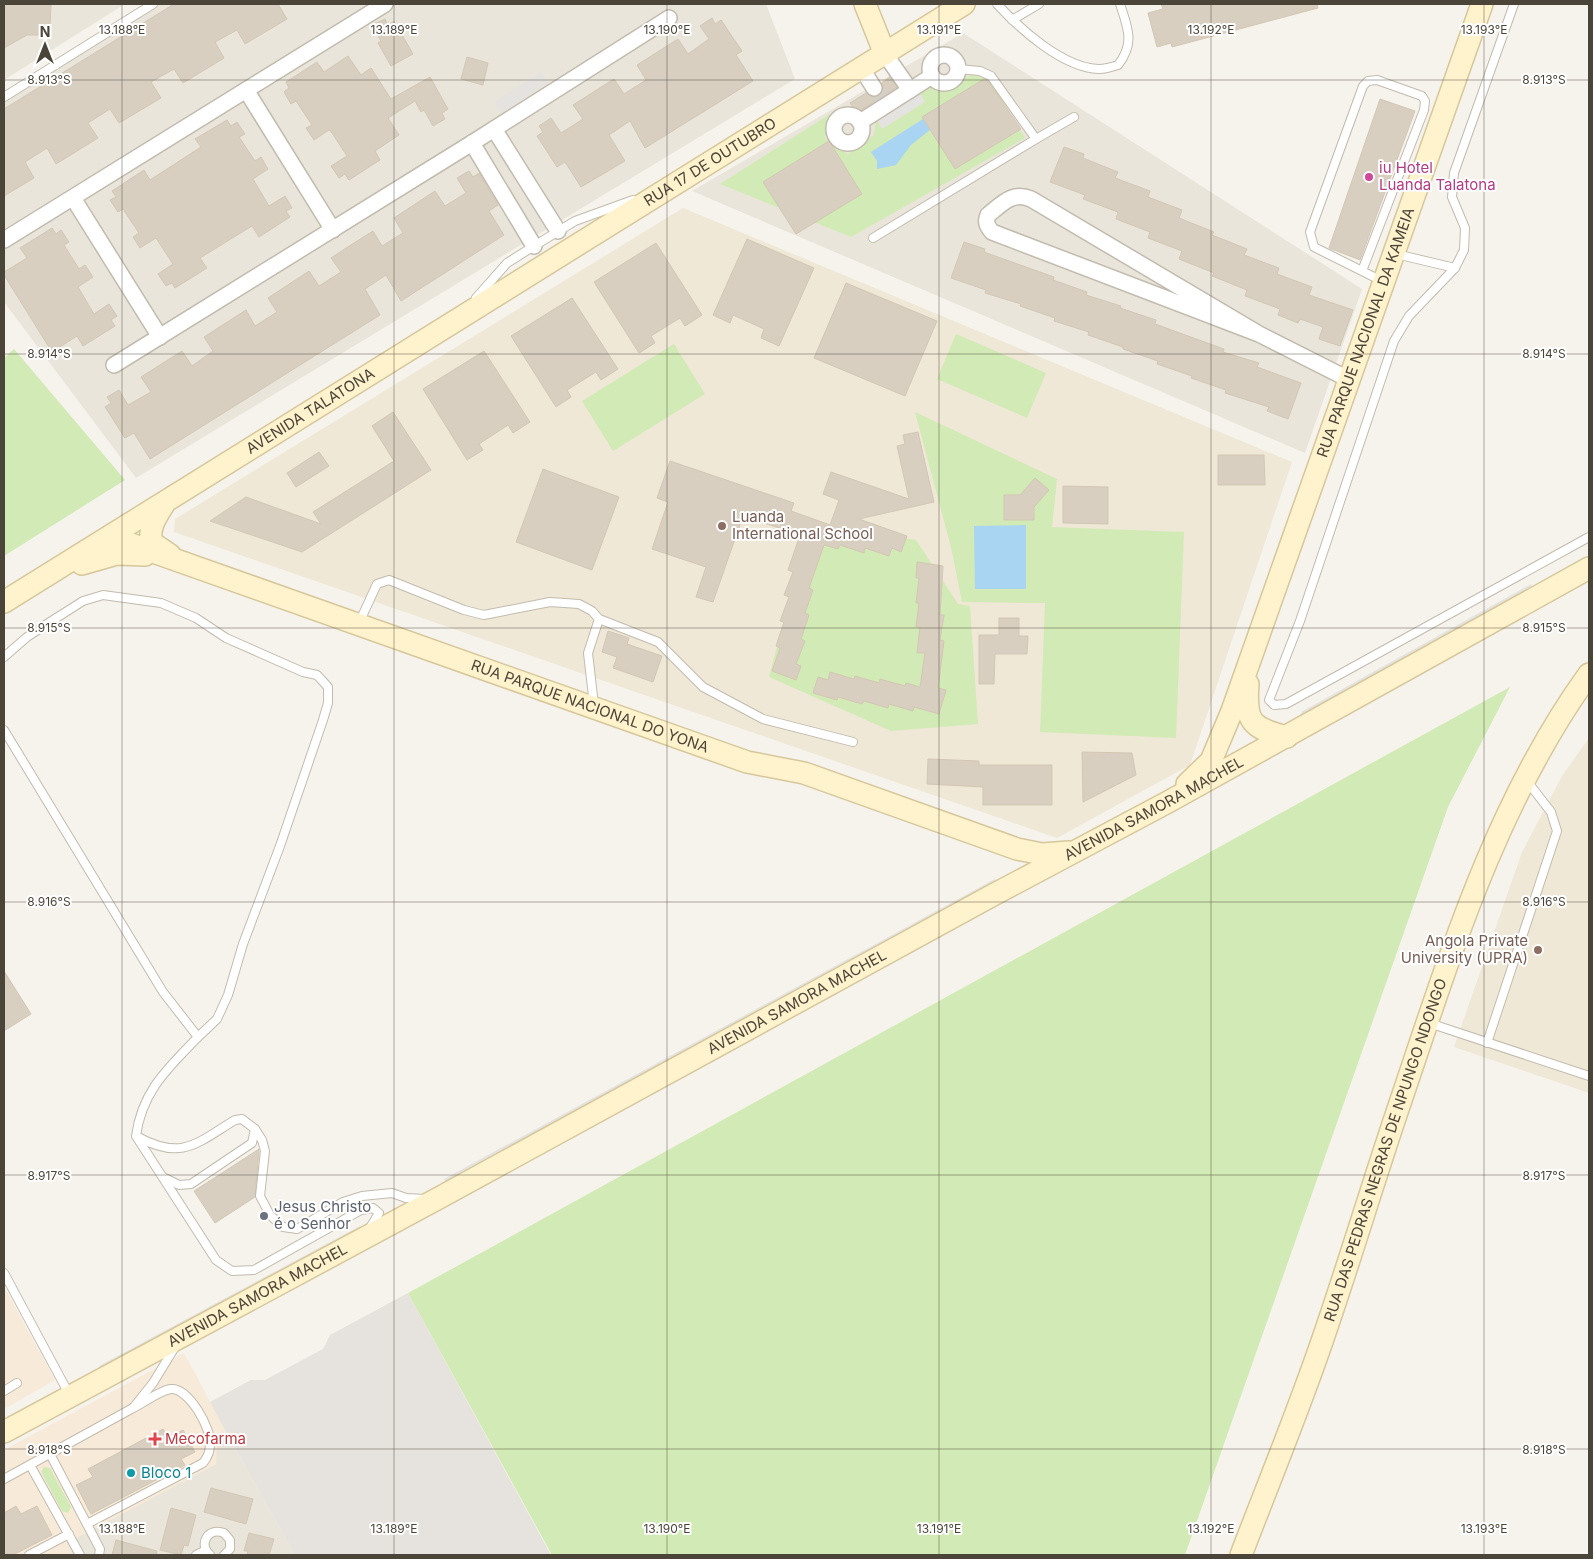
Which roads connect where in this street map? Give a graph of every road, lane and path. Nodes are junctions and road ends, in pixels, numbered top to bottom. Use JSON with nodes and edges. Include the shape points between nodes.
{"nodes":[{"id":1,"x":153,"y":4,"type":"edge"},
{"id":2,"x":385,"y":4,"type":"edge"},
{"id":3,"x":865,"y":4,"type":"edge"},
{"id":4,"x":964,"y":4,"type":"edge"},
{"id":5,"x":997,"y":4,"type":"edge"},
{"id":6,"x":1039,"y":4,"type":"edge"},
{"id":7,"x":1120,"y":4,"type":"edge"},
{"id":8,"x":1482,"y":4,"type":"edge"},
{"id":9,"x":1514,"y":4,"type":"edge"},
{"id":10,"x":668,"y":18,"type":"dead end"},
{"id":11,"x":1012,"y":20,"type":"junction"},
{"id":12,"x":885,"y":54,"type":"junction"},
{"id":13,"x":862,"y":69,"type":"junction"},
{"id":14,"x":958,"y":69,"type":"junction"},
{"id":15,"x":932,"y":76,"type":"junction"},
{"id":16,"x":246,"y":90,"type":"junction"},
{"id":17,"x":910,"y":90,"type":"junction"},
{"id":18,"x":881,"y":97,"type":"junction"},
{"id":19,"x":4,"y":98,"type":"edge"},
{"id":20,"x":1074,"y":117,"type":"dead end"},
{"id":21,"x":860,"y":122,"type":"dead end"},
{"id":22,"x":494,"y":129,"type":"junction"},
{"id":23,"x":1036,"y":139,"type":"junction"},
{"id":24,"x":472,"y":143,"type":"junction"},
{"id":25,"x":672,"y":186,"type":"junction"},
{"id":26,"x":73,"y":198,"type":"junction"},
{"id":27,"x":333,"y":230,"type":"junction"},
{"id":28,"x":558,"y":231,"type":"junction"},
{"id":29,"x":873,"y":238,"type":"dead end"},
{"id":30,"x":4,"y":240,"type":"edge"},
{"id":31,"x":534,"y":246,"type":"junction"},
{"id":32,"x":1395,"y":254,"type":"junction"},
{"id":33,"x":1455,"y":268,"type":"junction"},
{"id":34,"x":1362,"y":271,"type":"junction"},
{"id":35,"x":1384,"y":282,"type":"junction"},
{"id":36,"x":458,"y":320,"type":"junction"},
{"id":37,"x":1259,"y":334,"type":"junction"},
{"id":38,"x":160,"y":337,"type":"junction"},
{"id":39,"x":114,"y":365,"type":"dead end"},
{"id":40,"x":1348,"y":379,"type":"junction"},
{"id":41,"x":165,"y":502,"type":"junction"},
{"id":42,"x":111,"y":537,"type":"junction"},
{"id":43,"x":1589,"y":537,"type":"edge"},
{"id":44,"x":185,"y":563,"type":"junction"},
{"id":45,"x":1589,"y":568,"type":"edge"},
{"id":46,"x":42,"y":580,"type":"junction"},
{"id":47,"x":4,"y":602,"type":"edge"},
{"id":48,"x":599,"y":619,"type":"junction"},
{"id":49,"x":358,"y":625,"type":"junction"},
{"id":50,"x":4,"y":658,"type":"edge"},
{"id":51,"x":1250,"y":662,"type":"junction"},
{"id":52,"x":1589,"y":674,"type":"edge"},
{"id":53,"x":595,"y":709,"type":"junction"},
{"id":54,"x":4,"y":730,"type":"edge"},
{"id":55,"x":1287,"y":738,"type":"junction"},
{"id":56,"x":853,"y":742,"type":"dead end"},
{"id":57,"x":1524,"y":778,"type":"junction"},
{"id":58,"x":1168,"y":802,"type":"junction"},
{"id":59,"x":996,"y":841,"type":"junction"},
{"id":60,"x":1084,"y":848,"type":"junction"},
{"id":61,"x":993,"y":895,"type":"junction"},
{"id":62,"x":1428,"y":1022,"type":"junction"},
{"id":63,"x":198,"y":1037,"type":"junction"},
{"id":64,"x":1487,"y":1043,"type":"junction"},
{"id":65,"x":1589,"y":1076,"type":"edge"},
{"id":66,"x":255,"y":1129,"type":"junction"},
{"id":67,"x":136,"y":1136,"type":"junction"},
{"id":68,"x":163,"y":1177,"type":"junction"},
{"id":69,"x":437,"y":1200,"type":"junction"},
{"id":70,"x":356,"y":1242,"type":"junction"},
{"id":71,"x":4,"y":1273,"type":"edge"},
{"id":72,"x":183,"y":1334,"type":"junction"},
{"id":73,"x":17,"y":1383,"type":"dead end"},
{"id":74,"x":4,"y":1391,"type":"edge"},
{"id":75,"x":70,"y":1396,"type":"junction"},
{"id":76,"x":133,"y":1408,"type":"junction"},
{"id":77,"x":4,"y":1432,"type":"edge"},
{"id":78,"x":50,"y":1454,"type":"junction"},
{"id":79,"x":30,"y":1465,"type":"junction"},
{"id":80,"x":4,"y":1479,"type":"edge"},
{"id":81,"x":87,"y":1524,"type":"junction"},
{"id":82,"x":69,"y":1534,"type":"junction"},
{"id":83,"x":208,"y":1553,"type":"edge"},
{"id":84,"x":29,"y":1555,"type":"edge"},
{"id":85,"x":80,"y":1555,"type":"edge"},
{"id":86,"x":99,"y":1555,"type":"edge"},
{"id":87,"x":196,"y":1555,"type":"edge"},
{"id":88,"x":224,"y":1555,"type":"edge"},
{"id":89,"x":1242,"y":1555,"type":"edge"}],
"edges":[{"from":1,"to":19,"type":"lane"},
{"from":2,"to":16,"type":"street"},
{"from":3,"to":12,"type":"main road"},
{"from":4,"to":12,"type":"main road","name":"RUA 17 DE OUTUBRO"},
{"from":5,"to":11,"type":"lane"},
{"from":6,"to":11,"type":"lane"},
{"from":7,"to":11,"type":"lane","via":[[1130,39],[1127,54],[1118,65],[1100,69],[1083,66],[1049,49]]},
{"from":8,"to":32,"type":"main road","name":"RUA PARQUE NACIONAL DA KAMEIA"},
{"from":9,"to":33,"type":"lane","via":[[1454,173],[1452,197],[1465,228],[1464,250]]},
{"from":10,"to":22,"type":"street"},
{"from":12,"to":13,"type":"main road","name":"RUA 17 DE OUTUBRO"},
{"from":12,"to":17,"type":"street"},
{"from":13,"to":18,"type":"street"},
{"from":13,"to":25,"type":"main road","name":"RUA 17 DE OUTUBRO"},
{"from":14,"to":15,"type":"street","via":[[948,82],[939,82]]},
{"from":14,"to":15,"type":"street","via":[[952,57],[942,55],[931,63]]},
{"from":14,"to":23,"type":"lane","via":[[980,71],[991,76]]},
{"from":15,"to":17,"type":"street"},
{"from":16,"to":26,"type":"street"},
{"from":16,"to":27,"type":"street"},
{"from":17,"to":18,"type":"street"},
{"from":18,"to":21,"type":"street"},
{"from":20,"to":23,"type":"lane"},
{"from":22,"to":24,"type":"street"},
{"from":22,"to":28,"type":"street"},
{"from":23,"to":29,"type":"lane"},
{"from":24,"to":27,"type":"street"},
{"from":24,"to":31,"type":"street"},
{"from":25,"to":28,"type":"lane","via":[[575,221]]},
{"from":25,"to":36,"type":"main road","name":"RUA 17 DE OUTUBRO"},
{"from":26,"to":30,"type":"street"},
{"from":26,"to":38,"type":"street"},
{"from":27,"to":38,"type":"street"},
{"from":28,"to":31,"type":"lane"},
{"from":31,"to":36,"type":"lane","via":[[507,263]]},
{"from":32,"to":33,"type":"lane"},
{"from":32,"to":35,"type":"main road","name":"RUA PARQUE NACIONAL DA KAMEIA"},
{"from":33,"to":43,"type":"lane","via":[[1408,316],[1394,342],[1300,621],[1269,700],[1274,705],[1286,704]]},
{"from":34,"to":34,"type":"lane","via":[[1314,247],[1310,232],[1363,86],[1368,81],[1377,80],[1422,96],[1425,101]]},
{"from":34,"to":35,"type":"lane"},
{"from":35,"to":40,"type":"main road","name":"RUA PARQUE NACIONAL DA KAMEIA"},
{"from":36,"to":41,"type":"main road","name":"AVENIDA TALATONA"},
{"from":37,"to":37,"type":"street","via":[[1030,199],[1012,196],[988,215],[987,225],[992,232]]},
{"from":37,"to":40,"type":"street"},
{"from":38,"to":39,"type":"street"},
{"from":40,"to":51,"type":"main road","name":"RUA PARQUE NACIONAL DA KAMEIA"},
{"from":41,"to":42,"type":"main road"},
{"from":41,"to":44,"type":"main road","via":[[153,520],[151,542]]},
{"from":42,"to":44,"type":"main road"},
{"from":42,"to":46,"type":"main road"},
{"from":44,"to":46,"type":"main road","via":[[149,555],[117,554],[84,562]]},
{"from":44,"to":49,"type":"main road","name":"RUA PARQUE NACIONAL DO YONA"},
{"from":45,"to":55,"type":"main road","name":"AVENIDA SAMORA MACHEL"},
{"from":46,"to":47,"type":"main road"},
{"from":48,"to":49,"type":"lane","via":[[579,604],[563,602],[484,615],[389,580],[377,584]]},
{"from":48,"to":53,"type":"lane","via":[[588,653]]},
{"from":48,"to":56,"type":"lane","via":[[658,642],[703,687],[763,719]]},
{"from":49,"to":53,"type":"main road","name":"RUA PARQUE NACIONAL DO YONA"},
{"from":50,"to":63,"type":"lane","via":[[27,637],[83,600],[103,594],[161,603],[196,618],[226,638],[302,672],[318,675],[328,686],[323,720],[228,995],[217,1019]]},
{"from":51,"to":55,"type":"main road","name":"RUA PARQUE NACIONAL DA KAMEIA","via":[[1247,696],[1250,720],[1266,732]]},
{"from":51,"to":58,"type":"main road","name":"RUA PARQUE NACIONAL DA KAMEIA","via":[[1211,761]]},
{"from":52,"to":57,"type":"main road","name":"RUA DAS PEDRAS NEGRAS DE NPUNGO NDONGO"},
{"from":53,"to":59,"type":"main road","name":"RUA PARQUE NACIONAL DO YONA","via":[[747,762],[804,773]]},
{"from":54,"to":63,"type":"lane","via":[[163,992]]},
{"from":55,"to":58,"type":"main road","name":"AVENIDA SAMORA MACHEL"},
{"from":57,"to":62,"type":"main road","name":"RUA DAS PEDRAS NEGRAS DE NPUNGO NDONGO","via":[[1488,856]]},
{"from":57,"to":64,"type":"lane","via":[[1551,812],[1557,831]]},
{"from":58,"to":60,"type":"main road","name":"AVENIDA SAMORA MACHEL"},
{"from":59,"to":60,"type":"main road","name":"RUA PARQUE NACIONAL DO YONA","via":[[1042,854]]},
{"from":59,"to":61,"type":"main road","via":[[1006,849],[1014,864],[1007,880]]},
{"from":60,"to":61,"type":"main road","name":"AVENIDA SAMORA MACHEL"},
{"from":61,"to":69,"type":"main road","name":"AVENIDA SAMORA MACHEL"},
{"from":62,"to":64,"type":"lane"},
{"from":62,"to":89,"type":"main road","name":"RUA DAS PEDRAS NEGRAS DE NPUNGO NDONGO","via":[[1320,1349]]},
{"from":63,"to":67,"type":"lane","via":[[164,1073],[146,1099]]},
{"from":64,"to":65,"type":"lane"},
{"from":66,"to":67,"type":"lane","via":[[242,1119],[235,1120],[191,1147],[177,1149],[152,1145]]},
{"from":66,"to":68,"type":"lane","via":[[252,1143],[191,1184],[179,1185]]},
{"from":66,"to":69,"type":"lane","via":[[265,1151],[260,1196],[263,1206],[284,1227],[297,1228],[342,1202],[372,1194]]},
{"from":67,"to":68,"type":"lane"},
{"from":68,"to":70,"type":"lane","via":[[216,1260],[232,1271],[254,1270],[361,1210],[373,1208],[379,1213],[377,1220]]},
{"from":69,"to":70,"type":"main road","name":"AVENIDA SAMORA MACHEL"},
{"from":70,"to":72,"type":"main road","name":"AVENIDA SAMORA MACHEL"},
{"from":71,"to":75,"type":"lane"},
{"from":72,"to":75,"type":"main road","name":"AVENIDA SAMORA MACHEL"},
{"from":72,"to":76,"type":"lane","via":[[153,1383]]},
{"from":73,"to":74,"type":"lane"},
{"from":75,"to":77,"type":"main road","name":"AVENIDA SAMORA MACHEL"},
{"from":76,"to":78,"type":"lane"},
{"from":76,"to":81,"type":"lane","via":[[170,1389],[182,1391],[209,1434],[208,1455],[203,1463]]},
{"from":78,"to":79,"type":"lane"},
{"from":78,"to":81,"type":"lane"},
{"from":79,"to":80,"type":"lane"},
{"from":79,"to":82,"type":"lane"},
{"from":81,"to":86,"type":"lane","via":[[100,1549]]},
{"from":82,"to":84,"type":"lane"},
{"from":82,"to":85,"type":"lane"},
{"from":83,"to":87,"type":"lane"},
{"from":83,"to":88,"type":"lane","via":[[204,1542],[208,1535],[220,1532],[227,1536],[230,1545]]}]}
